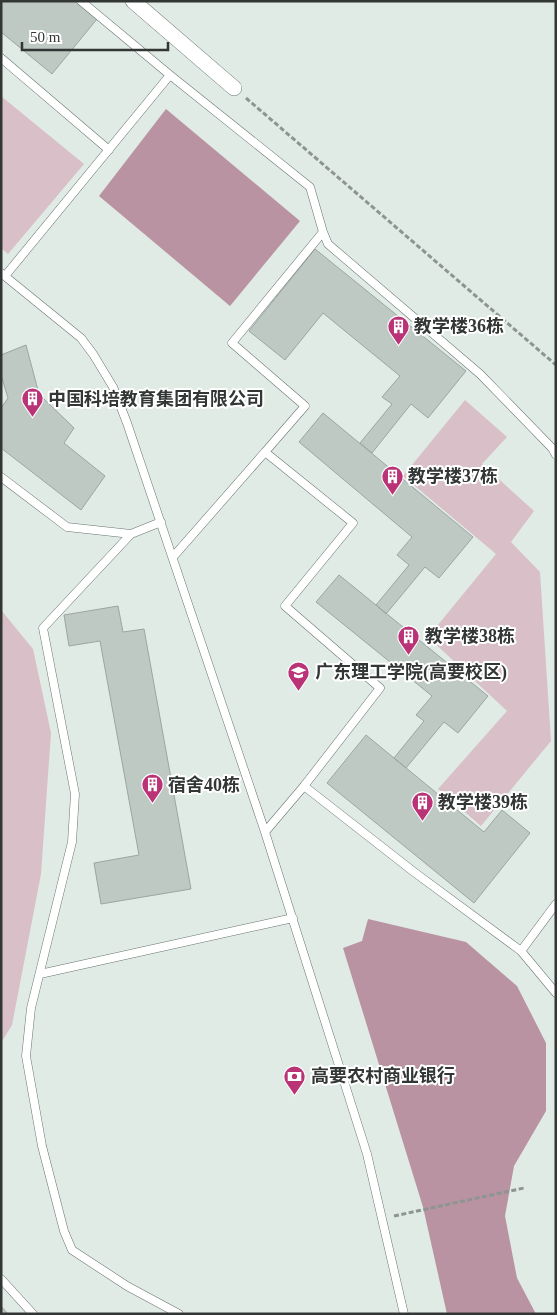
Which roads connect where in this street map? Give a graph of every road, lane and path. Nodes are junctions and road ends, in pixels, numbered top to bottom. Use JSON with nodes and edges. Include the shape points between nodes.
{"nodes":[{"id":1,"x":81,"y":1,"type":"edge"},
{"id":2,"x":133,"y":1,"type":"edge"},
{"id":3,"x":1,"y":58,"type":"edge"},
{"id":4,"x":170,"y":75,"type":"junction"},
{"id":5,"x":234,"y":88,"type":"joint"},
{"id":6,"x":108,"y":150,"type":"junction"},
{"id":7,"x":323,"y":232,"type":"junction"},
{"id":8,"x":3,"y":275,"type":"edge"},
{"id":9,"x":556,"y":365,"type":"edge"},
{"id":10,"x":265,"y":452,"type":"junction"},
{"id":11,"x":556,"y":455,"type":"edge"},
{"id":12,"x":1,"y":477,"type":"edge"},
{"id":13,"x":161,"y":522,"type":"junction"},
{"id":14,"x":130,"y":534,"type":"junction"},
{"id":15,"x":174,"y":557,"type":"junction"},
{"id":16,"x":304,"y":786,"type":"junction"},
{"id":17,"x":265,"y":832,"type":"junction"},
{"id":18,"x":556,"y":904,"type":"edge"},
{"id":19,"x":293,"y":918,"type":"junction"},
{"id":20,"x":521,"y":950,"type":"junction"},
{"id":21,"x":40,"y":974,"type":"junction"},
{"id":22,"x":556,"y":993,"type":"edge"},
{"id":23,"x":524,"y":1188,"type":"dead end"},
{"id":24,"x":382,"y":1219,"type":"junction"},
{"id":25,"x":1,"y":1279,"type":"edge"},
{"id":26,"x":33,"y":1314,"type":"edge"},
{"id":27,"x":180,"y":1314,"type":"edge"},
{"id":28,"x":404,"y":1314,"type":"edge"}],
"edges":[{"from":1,"to":4,"type":"lane"},
{"from":2,"to":5,"type":"street"},
{"from":3,"to":6,"type":"lane"},
{"from":4,"to":6,"type":"lane"},
{"from":4,"to":7,"type":"lane","via":[[310,187]]},
{"from":5,"to":9,"type":"path"},
{"from":6,"to":8,"type":"lane"},
{"from":7,"to":10,"type":"lane","via":[[232,343],[305,406]]},
{"from":7,"to":11,"type":"lane","via":[[328,244],[480,374]]},
{"from":8,"to":13,"type":"lane","via":[[81,338],[93,354],[113,387]]},
{"from":10,"to":15,"type":"lane"},
{"from":10,"to":16,"type":"lane","via":[[353,524],[285,606],[380,688]]},
{"from":12,"to":14,"type":"lane","via":[[67,527]]},
{"from":13,"to":14,"type":"lane"},
{"from":13,"to":15,"type":"lane"},
{"from":14,"to":21,"type":"lane","via":[[43,628],[75,794],[72,842]]},
{"from":15,"to":17,"type":"lane"},
{"from":16,"to":17,"type":"lane"},
{"from":16,"to":20,"type":"lane"},
{"from":17,"to":19,"type":"lane"},
{"from":18,"to":20,"type":"lane"},
{"from":19,"to":21,"type":"lane"},
{"from":19,"to":24,"type":"lane","via":[[367,1154]]},
{"from":20,"to":22,"type":"lane"},
{"from":21,"to":27,"type":"lane","via":[[31,1008],[26,1056],[42,1146],[64,1231],[72,1250],[127,1286]]},
{"from":23,"to":24,"type":"path"},
{"from":24,"to":28,"type":"lane"},
{"from":25,"to":26,"type":"lane"}]}
